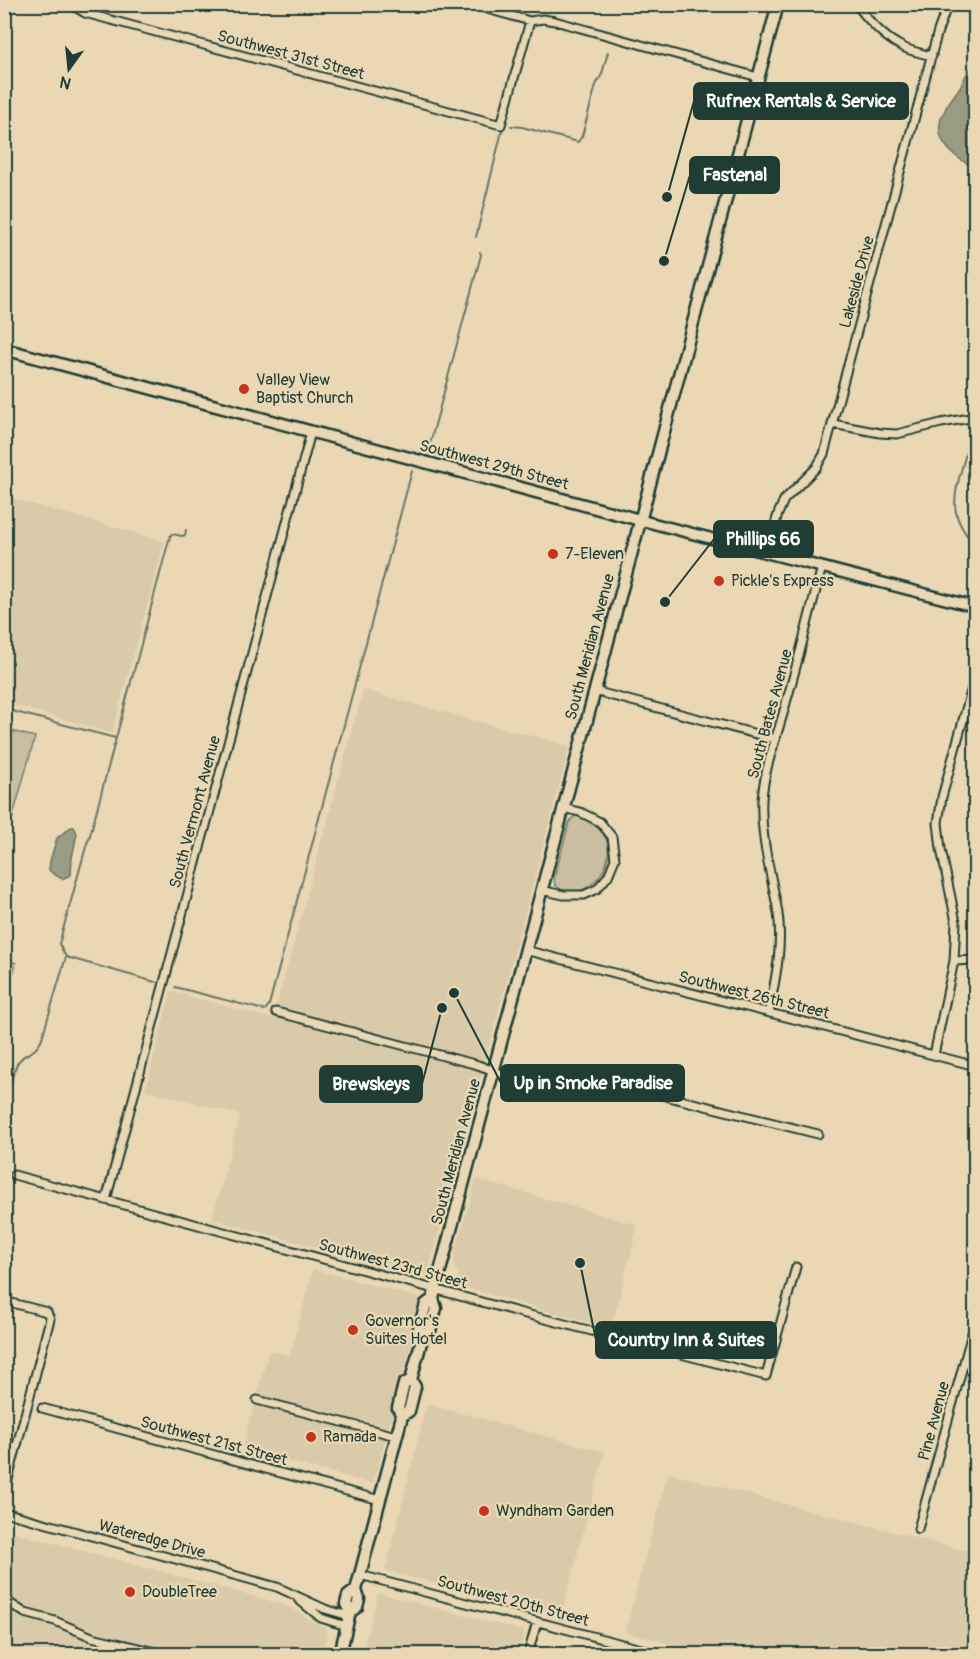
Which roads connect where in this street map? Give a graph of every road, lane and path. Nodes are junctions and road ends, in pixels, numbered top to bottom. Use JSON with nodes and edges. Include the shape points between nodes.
{"nodes":[{"id":1,"x":469,"y":4,"type":"edge"},
{"id":2,"x":778,"y":4,"type":"edge"},
{"id":3,"x":856,"y":4,"type":"edge"},
{"id":4,"x":948,"y":4,"type":"edge"},
{"id":5,"x":75,"y":6,"type":"edge"},
{"id":6,"x":530,"y":21,"type":"junction"},
{"id":7,"x":932,"y":56,"type":"junction"},
{"id":8,"x":758,"y":77,"type":"junction"},
{"id":9,"x":4,"y":349,"type":"edge"},
{"id":10,"x":975,"y":417,"type":"edge"},
{"id":11,"x":833,"y":424,"type":"junction"},
{"id":12,"x":311,"y":432,"type":"junction"},
{"id":13,"x":640,"y":520,"type":"junction"},
{"id":14,"x":767,"y":552,"type":"junction"},
{"id":15,"x":822,"y":567,"type":"junction"},
{"id":16,"x":975,"y":608,"type":"edge"},
{"id":17,"x":975,"y":674,"type":"edge"},
{"id":18,"x":594,"y":691,"type":"junction"},
{"id":19,"x":775,"y":738,"type":"junction"},
{"id":20,"x":562,"y":808,"type":"junction"},
{"id":21,"x":541,"y":890,"type":"junction"},
{"id":22,"x":525,"y":950,"type":"junction"},
{"id":23,"x":975,"y":960,"type":"edge"},
{"id":24,"x":954,"y":961,"type":"junction"},
{"id":25,"x":276,"y":1012,"type":"dead end"},
{"id":26,"x":769,"y":1012,"type":"junction"},
{"id":27,"x":934,"y":1055,"type":"junction"},
{"id":28,"x":975,"y":1065,"type":"edge"},
{"id":29,"x":493,"y":1071,"type":"junction"},
{"id":30,"x":818,"y":1134,"type":"dead end"},
{"id":31,"x":14,"y":1175,"type":"dead end"},
{"id":32,"x":106,"y":1200,"type":"junction"},
{"id":33,"x":796,"y":1268,"type":"dead end"},
{"id":34,"x":434,"y":1294,"type":"junction"},
{"id":35,"x":4,"y":1301,"type":"edge"},
{"id":36,"x":975,"y":1319,"type":"edge"},
{"id":37,"x":257,"y":1400,"type":"dead end"},
{"id":38,"x":42,"y":1408,"type":"dead end"},
{"id":39,"x":396,"y":1436,"type":"junction"},
{"id":40,"x":4,"y":1495,"type":"edge"},
{"id":41,"x":380,"y":1500,"type":"junction"},
{"id":42,"x":4,"y":1512,"type":"edge"},
{"id":43,"x":918,"y":1529,"type":"dead end"},
{"id":44,"x":360,"y":1575,"type":"junction"},
{"id":45,"x":4,"y":1597,"type":"edge"},
{"id":46,"x":348,"y":1618,"type":"junction"},
{"id":47,"x":537,"y":1622,"type":"junction"},
{"id":48,"x":164,"y":1654,"type":"edge"},
{"id":49,"x":339,"y":1654,"type":"edge"},
{"id":50,"x":528,"y":1654,"type":"edge"},
{"id":51,"x":660,"y":1654,"type":"edge"}],
"edges":[{"from":1,"to":6,"type":"street"},
{"from":2,"to":8,"type":"main road","name":"South Meridian Avenue"},
{"from":3,"to":7,"type":"street","via":[[867,19],[900,46]]},
{"from":4,"to":7,"type":"street","name":"Lakeside Drive"},
{"from":5,"to":6,"type":"street","name":"Southwest 31st Street","via":[[86,13],[501,125]]},
{"from":6,"to":8,"type":"street","via":[[555,21]]},
{"from":7,"to":11,"type":"street","name":"Lakeside Drive"},
{"from":8,"to":13,"type":"main road","name":"South Meridian Avenue"},
{"from":9,"to":12,"type":"main road","name":"Southwest 29th Street"},
{"from":10,"to":11,"type":"street","via":[[897,434]]},
{"from":11,"to":14,"type":"street","name":"Lakeside Drive","via":[[816,468],[784,500]]},
{"from":12,"to":13,"type":"main road","name":"Southwest 29th Street"},
{"from":12,"to":32,"type":"street","name":"South Vermont Avenue"},
{"from":13,"to":14,"type":"street","name":"Southwest 29th Street"},
{"from":13,"to":18,"type":"main road","name":"South Meridian Avenue"},
{"from":14,"to":15,"type":"street","name":"Southwest 29th Street"},
{"from":15,"to":16,"type":"street","name":"Southwest 29th Street"},
{"from":15,"to":19,"type":"street","name":"South Bates Avenue"},
{"from":17,"to":24,"type":"street","via":[[938,823],[956,922]]},
{"from":18,"to":19,"type":"street"},
{"from":18,"to":20,"type":"main road","name":"South Meridian Avenue"},
{"from":19,"to":26,"type":"street","name":"South Bates Avenue","via":[[762,800],[768,871],[778,915],[776,979]]},
{"from":20,"to":21,"type":"main road","name":"South Meridian Avenue"},
{"from":20,"to":21,"type":"street","via":[[600,822],[612,837],[615,860],[597,889],[584,895]]},
{"from":21,"to":22,"type":"main road","name":"South Meridian Avenue"},
{"from":22,"to":26,"type":"street","name":"Southwest 26th Street"},
{"from":22,"to":29,"type":"main road","name":"South Meridian Avenue"},
{"from":23,"to":24,"type":"street"},
{"from":24,"to":27,"type":"street"},
{"from":25,"to":29,"type":"street"},
{"from":26,"to":27,"type":"street","name":"Southwest 26th Street"},
{"from":27,"to":28,"type":"street","name":"Southwest 26th Street"},
{"from":29,"to":30,"type":"street","via":[[597,1091],[629,1087]]},
{"from":29,"to":34,"type":"main road","name":"South Meridian Avenue"},
{"from":31,"to":32,"type":"street","name":"Southwest 23rd Street"},
{"from":32,"to":34,"type":"street","name":"Southwest 23rd Street"},
{"from":33,"to":34,"type":"street","name":"Southwest 23rd Street","via":[[766,1377]]},
{"from":34,"to":39,"type":"main road","name":"South Meridian Avenue","via":[[436,1308],[430,1331],[423,1335],[411,1380],[415,1388],[409,1411],[402,1416]]},
{"from":35,"to":40,"type":"street","via":[[47,1312],[50,1319]]},
{"from":36,"to":43,"type":"street","name":"Pine Avenue"},
{"from":37,"to":39,"type":"street"},
{"from":38,"to":41,"type":"street","name":"Southwest 21st Street"},
{"from":39,"to":41,"type":"main road","name":"South Meridian Avenue"},
{"from":41,"to":44,"type":"main road","name":"South Meridian Avenue"},
{"from":42,"to":46,"type":"street","name":"Wateredge Drive","via":[[277,1587]]},
{"from":44,"to":46,"type":"main road","name":"South Meridian Avenue","via":[[357,1607]]},
{"from":44,"to":47,"type":"street","name":"Southwest 20th Street"},
{"from":45,"to":48,"type":"street","via":[[25,1613],[92,1637]]},
{"from":46,"to":49,"type":"main road","name":"South Meridian Avenue"},
{"from":47,"to":50,"type":"street"},
{"from":47,"to":51,"type":"street","name":"Southwest 20th Street"}]}
